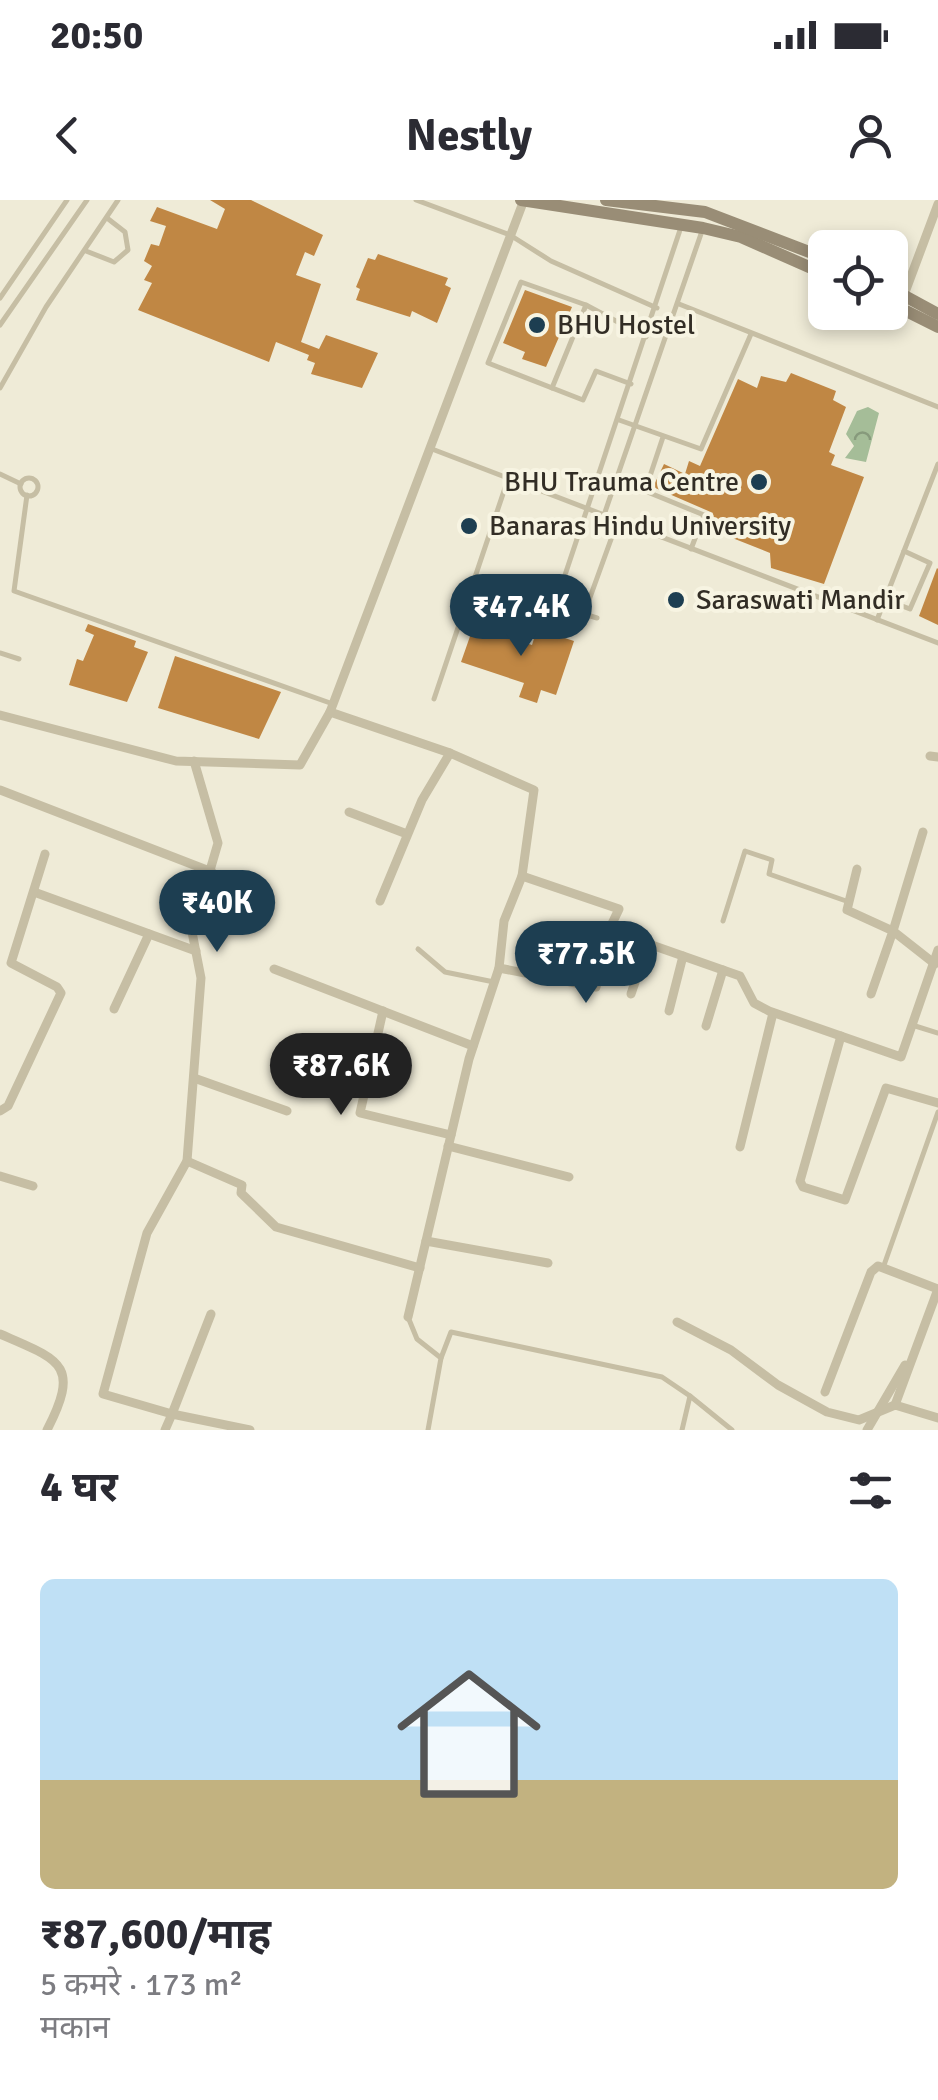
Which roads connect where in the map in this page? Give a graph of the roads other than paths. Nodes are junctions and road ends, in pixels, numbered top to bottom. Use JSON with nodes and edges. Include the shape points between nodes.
{"nodes":[{"id":1,"x":67,"y":200,"type":"edge"},
{"id":2,"x":87,"y":200,"type":"edge"},
{"id":3,"x":118,"y":200,"type":"edge"},
{"id":4,"x":416,"y":200,"type":"edge"},
{"id":5,"x":523,"y":200,"type":"edge"},
{"id":6,"x":606,"y":200,"type":"edge"},
{"id":7,"x":938,"y":204,"type":"edge"},
{"id":8,"x":706,"y":206,"type":"edge"},
{"id":9,"x":107,"y":218,"type":"junction"},
{"id":10,"x":682,"y":224,"type":"junction"},
{"id":11,"x":703,"y":228,"type":"junction"},
{"id":12,"x":742,"y":232,"type":"junction"},
{"id":13,"x":510,"y":236,"type":"junction"},
{"id":14,"x":85,"y":250,"type":"junction"},
{"id":15,"x":808,"y":253,"type":"edge"},
{"id":16,"x":808,"y":265,"type":"edge"},
{"id":17,"x":908,"y":284,"type":"edge"},
{"id":18,"x":908,"y":297,"type":"edge"},
{"id":19,"x":0,"y":298,"type":"edge"},
{"id":20,"x":678,"y":304,"type":"junction"},
{"id":21,"x":586,"y":305,"type":"junction"},
{"id":22,"x":657,"y":308,"type":"junction"},
{"id":23,"x":908,"y":312,"type":"edge"},
{"id":24,"x":938,"y":314,"type":"edge"},
{"id":25,"x":0,"y":325,"type":"edge"},
{"id":26,"x":938,"y":327,"type":"edge"},
{"id":27,"x":751,"y":333,"type":"junction"},
{"id":28,"x":646,"y":337,"type":"junction"},
{"id":29,"x":631,"y":384,"type":"junction"},
{"id":30,"x":0,"y":388,"type":"edge"},
{"id":31,"x":552,"y":388,"type":"junction"},
{"id":32,"x":938,"y":407,"type":"edge"},
{"id":33,"x":619,"y":420,"type":"junction"},
{"id":34,"x":635,"y":428,"type":"junction"},
{"id":35,"x":664,"y":436,"type":"junction"},
{"id":36,"x":432,"y":448,"type":"junction"},
{"id":37,"x":938,"y":464,"type":"edge"},
{"id":38,"x":0,"y":474,"type":"edge"},
{"id":39,"x":936,"y":474,"type":"edge"},
{"id":40,"x":508,"y":478,"type":"junction"},
{"id":41,"x":21,"y":484,"type":"junction"},
{"id":42,"x":27,"y":496,"type":"junction"},
{"id":43,"x":590,"y":510,"type":"junction"},
{"id":44,"x":604,"y":515,"type":"junction"},
{"id":45,"x":618,"y":520,"type":"junction"},
{"id":46,"x":691,"y":548,"type":"junction"},
{"id":47,"x":904,"y":551,"type":"junction"},
{"id":48,"x":474,"y":580,"type":"junction"},
{"id":49,"x":884,"y":600,"type":"junction"},
{"id":50,"x":554,"y":605,"type":"junction"},
{"id":51,"x":584,"y":614,"type":"junction"},
{"id":52,"x":597,"y":618,"type":"dead end"},
{"id":53,"x":876,"y":620,"type":"junction"},
{"id":54,"x":938,"y":643,"type":"edge"},
{"id":55,"x":0,"y":653,"type":"edge"},
{"id":56,"x":18,"y":659,"type":"dead end"},
{"id":57,"x":434,"y":699,"type":"dead end"},
{"id":58,"x":331,"y":708,"type":"junction"},
{"id":59,"x":0,"y":715,"type":"edge"},
{"id":60,"x":450,"y":754,"type":"junction"},
{"id":61,"x":194,"y":761,"type":"junction"},
{"id":62,"x":0,"y":790,"type":"edge"},
{"id":63,"x":349,"y":812,"type":"dead end"},
{"id":64,"x":924,"y":832,"type":"dead end"},
{"id":65,"x":407,"y":834,"type":"junction"},
{"id":66,"x":45,"y":854,"type":"dead end"},
{"id":67,"x":857,"y":870,"type":"dead end"},
{"id":68,"x":212,"y":872,"type":"junction"},
{"id":69,"x":522,"y":876,"type":"junction"},
{"id":70,"x":34,"y":892,"type":"junction"},
{"id":71,"x":380,"y":901,"type":"dead end"},
{"id":72,"x":849,"y":902,"type":"junction"},
{"id":73,"x":722,"y":921,"type":"dead end"},
{"id":74,"x":609,"y":930,"type":"junction"},
{"id":75,"x":893,"y":931,"type":"junction"},
{"id":76,"x":148,"y":934,"type":"junction"},
{"id":77,"x":648,"y":944,"type":"junction"},
{"id":78,"x":418,"y":949,"type":"dead end"},
{"id":79,"x":938,"y":950,"type":"edge"},
{"id":80,"x":196,"y":951,"type":"junction"},
{"id":81,"x":683,"y":956,"type":"junction"},
{"id":82,"x":936,"y":964,"type":"edge"},
{"id":83,"x":0,"y":966,"type":"edge"},
{"id":84,"x":14,"y":966,"type":"junction"},
{"id":85,"x":499,"y":968,"type":"junction"},
{"id":86,"x":274,"y":969,"type":"dead end"},
{"id":87,"x":722,"y":970,"type":"junction"},
{"id":88,"x":494,"y":982,"type":"junction"},
{"id":89,"x":631,"y":994,"type":"dead end"},
{"id":90,"x":871,"y":994,"type":"dead end"},
{"id":91,"x":114,"y":1009,"type":"dead end"},
{"id":92,"x":383,"y":1011,"type":"junction"},
{"id":93,"x":668,"y":1012,"type":"dead end"},
{"id":94,"x":774,"y":1013,"type":"junction"},
{"id":95,"x":912,"y":1025,"type":"junction"},
{"id":96,"x":706,"y":1026,"type":"dead end"},
{"id":97,"x":938,"y":1032,"type":"edge"},
{"id":98,"x":841,"y":1036,"type":"junction"},
{"id":99,"x":473,"y":1046,"type":"junction"},
{"id":100,"x":194,"y":1078,"type":"junction"},
{"id":101,"x":938,"y":1104,"type":"edge"},
{"id":102,"x":0,"y":1111,"type":"edge"},
{"id":103,"x":287,"y":1111,"type":"dead end"},
{"id":104,"x":938,"y":1112,"type":"edge"},
{"id":105,"x":451,"y":1134,"type":"junction"},
{"id":106,"x":448,"y":1146,"type":"junction"},
{"id":107,"x":740,"y":1147,"type":"dead end"},
{"id":108,"x":187,"y":1161,"type":"junction"},
{"id":109,"x":568,"y":1177,"type":"dead end"},
{"id":110,"x":0,"y":1178,"type":"edge"},
{"id":111,"x":33,"y":1186,"type":"dead end"},
{"id":112,"x":426,"y":1241,"type":"junction"},
{"id":113,"x":548,"y":1264,"type":"dead end"},
{"id":114,"x":420,"y":1268,"type":"junction"},
{"id":115,"x":883,"y":1268,"type":"junction"},
{"id":116,"x":938,"y":1289,"type":"edge"},
{"id":117,"x":210,"y":1314,"type":"dead end"},
{"id":118,"x":408,"y":1316,"type":"joint"},
{"id":119,"x":677,"y":1322,"type":"dead end"},
{"id":120,"x":0,"y":1334,"type":"edge"},
{"id":121,"x":919,"y":1341,"type":"junction"},
{"id":122,"x":441,"y":1358,"type":"junction"},
{"id":123,"x":825,"y":1392,"type":"dead end"},
{"id":124,"x":690,"y":1396,"type":"junction"},
{"id":125,"x":895,"y":1405,"type":"junction"},
{"id":126,"x":877,"y":1412,"type":"junction"},
{"id":127,"x":172,"y":1414,"type":"junction"},
{"id":128,"x":938,"y":1418,"type":"edge"},
{"id":129,"x":47,"y":1430,"type":"edge"},
{"id":130,"x":165,"y":1430,"type":"edge"},
{"id":131,"x":250,"y":1430,"type":"edge"},
{"id":132,"x":428,"y":1430,"type":"edge"},
{"id":133,"x":682,"y":1430,"type":"edge"},
{"id":134,"x":732,"y":1430,"type":"edge"},
{"id":135,"x":867,"y":1430,"type":"edge"}],
"edges":[{"from":1,"to":19,"type":"lane"},
{"from":2,"to":25,"type":"lane"},
{"from":3,"to":9,"type":"lane"},
{"from":4,"to":13,"type":"lane"},
{"from":5,"to":10,"type":"main road"},
{"from":5,"to":13,"type":"street"},
{"from":6,"to":8,"type":"main road"},
{"from":7,"to":17,"type":"street"},
{"from":8,"to":11,"type":"main road"},
{"from":8,"to":12,"type":"main road"},
{"from":9,"to":14,"type":"lane"},
{"from":9,"to":14,"type":"lane","via":[[128,240],[121,260],[105,262]]},
{"from":10,"to":11,"type":"main road"},
{"from":10,"to":22,"type":"lane"},
{"from":11,"to":12,"type":"main road"},
{"from":11,"to":20,"type":"lane"},
{"from":12,"to":15,"type":"main road"},
{"from":12,"to":16,"type":"main road"},
{"from":13,"to":22,"type":"lane"},
{"from":13,"to":36,"type":"street"},
{"from":14,"to":30,"type":"lane"},
{"from":18,"to":24,"type":"main road"},
{"from":20,"to":27,"type":"lane"},
{"from":20,"to":34,"type":"lane"},
{"from":21,"to":28,"type":"lane"},
{"from":21,"to":31,"type":"lane"},
{"from":21,"to":31,"type":"lane","via":[[521,282],[488,363]]},
{"from":22,"to":28,"type":"lane"},
{"from":23,"to":26,"type":"main road"},
{"from":27,"to":32,"type":"lane"},
{"from":27,"to":35,"type":"lane","via":[[700,449]]},
{"from":28,"to":29,"type":"lane"},
{"from":29,"to":31,"type":"lane","via":[[596,371],[583,400]]},
{"from":29,"to":33,"type":"lane"},
{"from":33,"to":34,"type":"lane"},
{"from":33,"to":43,"type":"lane"},
{"from":34,"to":35,"type":"lane"},
{"from":34,"to":44,"type":"lane"},
{"from":35,"to":46,"type":"lane","via":[[646,491],[704,515]]},
{"from":36,"to":40,"type":"lane"},
{"from":36,"to":58,"type":"street"},
{"from":37,"to":39,"type":"lane"},
{"from":38,"to":41,"type":"lane"},
{"from":39,"to":47,"type":"lane"},
{"from":40,"to":43,"type":"lane"},
{"from":40,"to":48,"type":"lane"},
{"from":41,"to":42,"type":"lane"},
{"from":41,"to":42,"type":"lane","via":[[30,478],[38,483],[36,494]]},
{"from":42,"to":58,"type":"lane","via":[[14,591]]},
{"from":43,"to":44,"type":"lane"},
{"from":43,"to":50,"type":"lane"},
{"from":44,"to":45,"type":"lane"},
{"from":45,"to":46,"type":"lane"},
{"from":45,"to":51,"type":"lane"},
{"from":46,"to":53,"type":"lane"},
{"from":47,"to":49,"type":"lane"},
{"from":47,"to":49,"type":"lane","via":[[930,563],[910,609]]},
{"from":48,"to":50,"type":"lane"},
{"from":48,"to":57,"type":"lane"},
{"from":49,"to":53,"type":"lane"},
{"from":50,"to":51,"type":"lane"},
{"from":51,"to":52,"type":"lane"},
{"from":53,"to":54,"type":"lane"},
{"from":55,"to":56,"type":"lane"},
{"from":58,"to":60,"type":"street"},
{"from":58,"to":61,"type":"street","via":[[300,765]]},
{"from":59,"to":61,"type":"street"},
{"from":60,"to":65,"type":"street"},
{"from":60,"to":69,"type":"street","via":[[534,790]]},
{"from":61,"to":68,"type":"street","via":[[216,824]]},
{"from":62,"to":68,"type":"street"},
{"from":63,"to":65,"type":"street"},
{"from":64,"to":75,"type":"street"},
{"from":65,"to":71,"type":"street"},
{"from":66,"to":70,"type":"street"},
{"from":67,"to":72,"type":"street"},
{"from":68,"to":80,"type":"street","via":[[192,932]]},
{"from":69,"to":74,"type":"street","via":[[619,909]]},
{"from":69,"to":85,"type":"street","via":[[504,921]]},
{"from":70,"to":76,"type":"street"},
{"from":70,"to":84,"type":"street"},
{"from":72,"to":73,"type":"lane","via":[[770,874],[772,860],[746,851]]},
{"from":72,"to":75,"type":"street","via":[[847,910]]},
{"from":74,"to":77,"type":"street"},
{"from":74,"to":85,"type":"street","via":[[596,986]]},
{"from":75,"to":82,"type":"street"},
{"from":75,"to":90,"type":"street"},
{"from":76,"to":80,"type":"street"},
{"from":76,"to":91,"type":"street"},
{"from":77,"to":81,"type":"street"},
{"from":77,"to":89,"type":"street"},
{"from":78,"to":88,"type":"lane","via":[[445,972]]},
{"from":79,"to":82,"type":"street"},
{"from":80,"to":100,"type":"street","via":[[201,978]]},
{"from":81,"to":87,"type":"street"},
{"from":81,"to":93,"type":"street"},
{"from":82,"to":95,"type":"street"},
{"from":83,"to":84,"type":"street"},
{"from":84,"to":102,"type":"street","via":[[61,989]]},
{"from":85,"to":88,"type":"street"},
{"from":86,"to":92,"type":"street"},
{"from":87,"to":94,"type":"street","via":[[740,976],[754,1003]]},
{"from":87,"to":96,"type":"street"},
{"from":88,"to":99,"type":"street"},
{"from":92,"to":99,"type":"street"},
{"from":92,"to":105,"type":"street","via":[[360,1113]]},
{"from":94,"to":98,"type":"street"},
{"from":94,"to":107,"type":"street"},
{"from":95,"to":97,"type":"lane"},
{"from":95,"to":98,"type":"street","via":[[901,1057]]},
{"from":98,"to":101,"type":"street","via":[[803,1187],[845,1200],[884,1089]]},
{"from":99,"to":105,"type":"street"},
{"from":100,"to":103,"type":"street"},
{"from":100,"to":108,"type":"street"},
{"from":104,"to":115,"type":"lane"},
{"from":105,"to":106,"type":"street"},
{"from":106,"to":109,"type":"street"},
{"from":106,"to":112,"type":"street"},
{"from":108,"to":114,"type":"street","via":[[242,1184],[276,1228]]},
{"from":108,"to":127,"type":"street","via":[[147,1232],[103,1390]]},
{"from":110,"to":111,"type":"street"},
{"from":112,"to":113,"type":"street"},
{"from":112,"to":114,"type":"street"},
{"from":114,"to":118,"type":"street"},
{"from":115,"to":116,"type":"street"},
{"from":115,"to":123,"type":"street","via":[[870,1272]]},
{"from":116,"to":121,"type":"street"},
{"from":117,"to":127,"type":"street"},
{"from":118,"to":122,"type":"lane","via":[[417,1339]]},
{"from":119,"to":126,"type":"street","via":[[827,1412],[859,1420]]},
{"from":120,"to":129,"type":"street","via":[[60,1362],[66,1374],[65,1396]]},
{"from":121,"to":125,"type":"street"},
{"from":121,"to":126,"type":"street"},
{"from":122,"to":124,"type":"lane","via":[[450,1332],[662,1377]]},
{"from":122,"to":132,"type":"lane"},
{"from":124,"to":133,"type":"lane"},
{"from":124,"to":134,"type":"lane"},
{"from":125,"to":126,"type":"street"},
{"from":125,"to":128,"type":"street"},
{"from":126,"to":135,"type":"street"},
{"from":127,"to":130,"type":"street"},
{"from":127,"to":131,"type":"street"}]}
